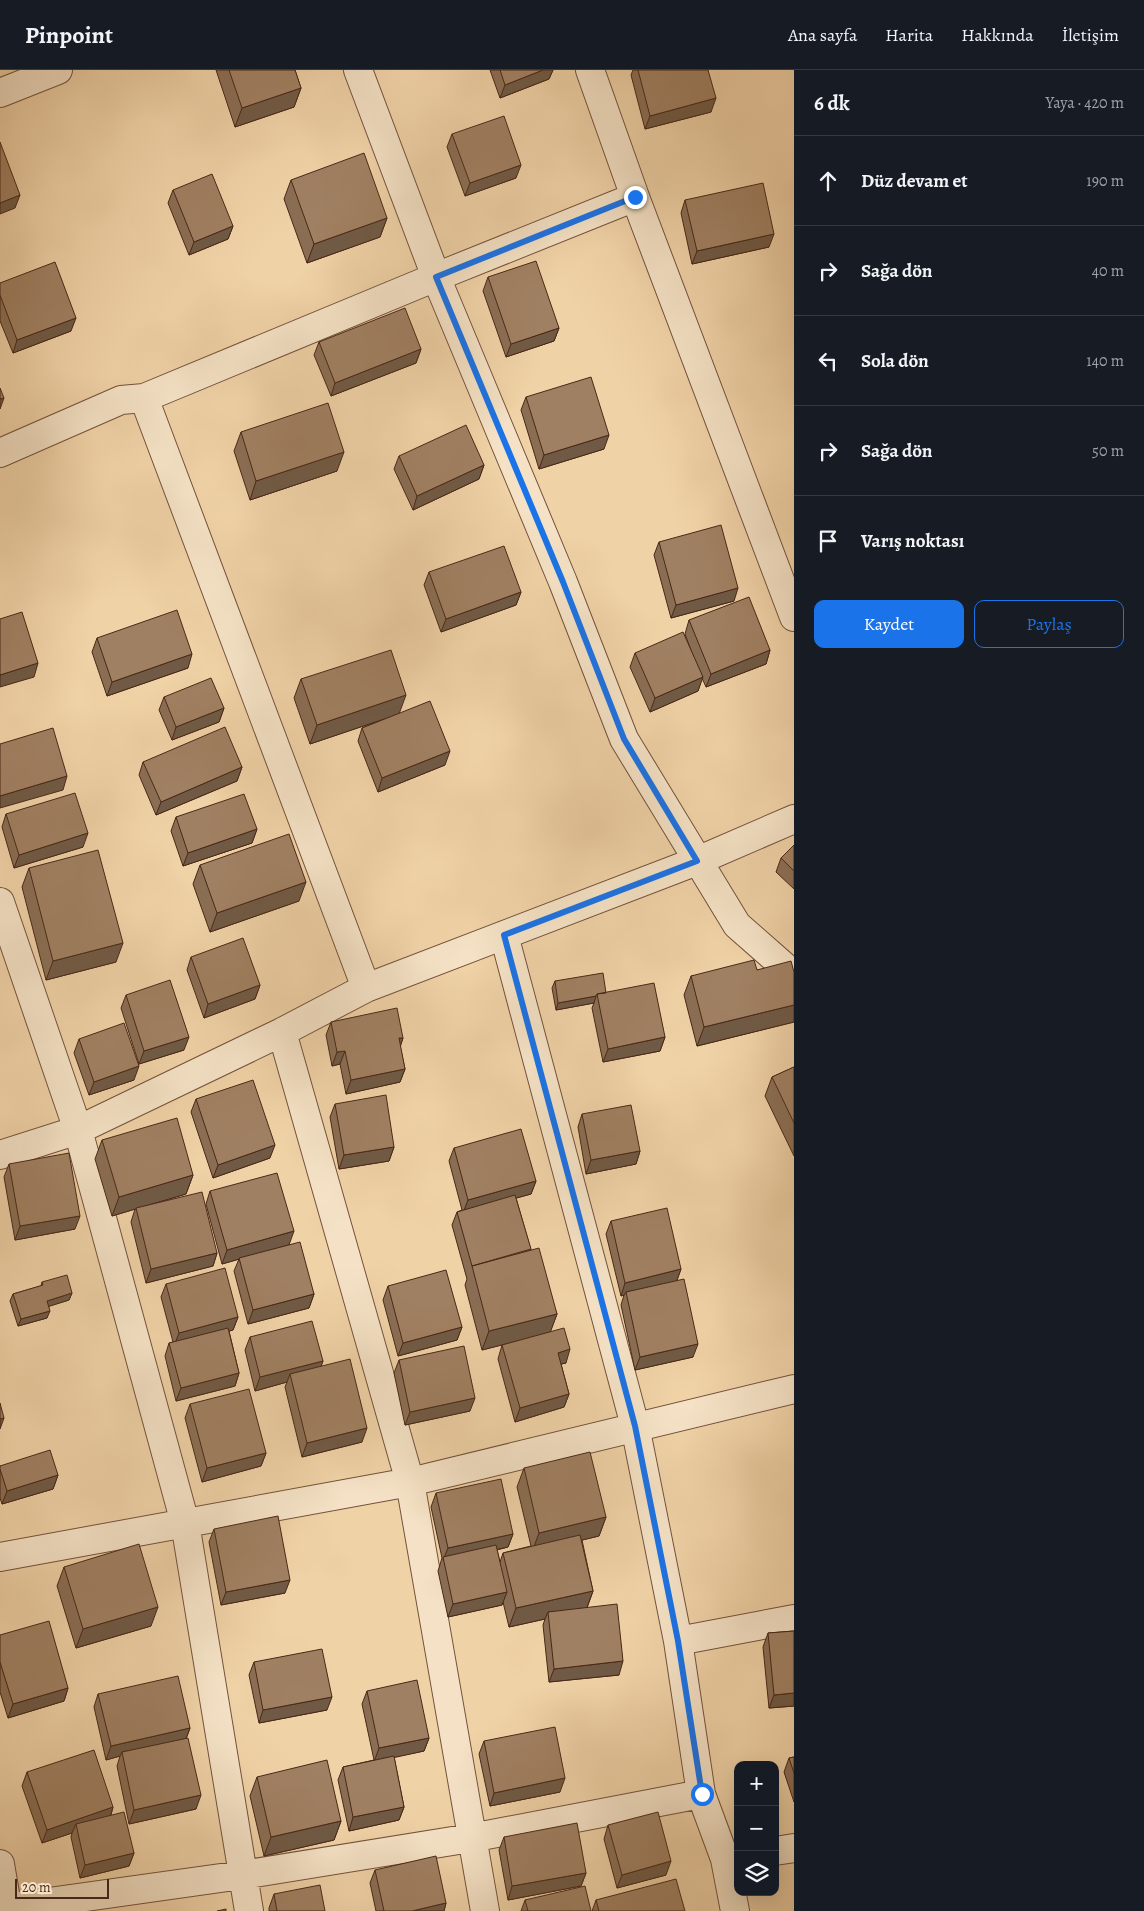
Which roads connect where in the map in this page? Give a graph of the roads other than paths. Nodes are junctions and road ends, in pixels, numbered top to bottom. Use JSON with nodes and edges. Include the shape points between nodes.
{"nodes":[{"id":1,"x":58,"y":70,"type":"edge"},
{"id":2,"x":358,"y":70,"type":"edge"},
{"id":3,"x":590,"y":70,"type":"edge"},
{"id":4,"x":0,"y":93,"type":"edge"},
{"id":5,"x":635,"y":197,"type":"junction"},
{"id":6,"x":436,"y":277,"type":"junction"},
{"id":7,"x":144,"y":398,"type":"junction"},
{"id":8,"x":0,"y":453,"type":"edge"},
{"id":9,"x":794,"y":616,"type":"edge"},
{"id":10,"x":794,"y":819,"type":"edge"},
{"id":11,"x":697,"y":861,"type":"junction"},
{"id":12,"x":0,"y":902,"type":"edge"},
{"id":13,"x":504,"y":935,"type":"junction"},
{"id":14,"x":794,"y":975,"type":"edge"},
{"id":15,"x":366,"y":988,"type":"junction"},
{"id":16,"x":282,"y":1032,"type":"junction"},
{"id":17,"x":78,"y":1130,"type":"junction"},
{"id":18,"x":0,"y":1154,"type":"edge"},
{"id":19,"x":794,"y":1389,"type":"edge"},
{"id":20,"x":635,"y":1426,"type":"junction"},
{"id":21,"x":410,"y":1482,"type":"junction"},
{"id":22,"x":185,"y":1523,"type":"junction"},
{"id":23,"x":0,"y":1557,"type":"edge"},
{"id":24,"x":794,"y":1619,"type":"edge"},
{"id":25,"x":678,"y":1641,"type":"junction"},
{"id":26,"x":702,"y":1794,"type":"junction"},
{"id":27,"x":471,"y":1838,"type":"junction"},
{"id":28,"x":794,"y":1848,"type":"edge"},
{"id":29,"x":779,"y":1850,"type":"edge"},
{"id":30,"x":731,"y":1858,"type":"edge"},
{"id":31,"x":0,"y":1864,"type":"edge"},
{"id":32,"x":242,"y":1875,"type":"junction"},
{"id":33,"x":5,"y":1909,"type":"edge"},
{"id":34,"x":249,"y":1911,"type":"edge"},
{"id":35,"x":485,"y":1911,"type":"edge"},
{"id":36,"x":735,"y":1911,"type":"edge"}],
"edges":[{"from":1,"to":4,"type":"street"},
{"from":2,"to":6,"type":"street"},
{"from":3,"to":5,"type":"street"},
{"from":5,"to":6,"type":"street"},
{"from":5,"to":9,"type":"street"},
{"from":6,"to":7,"type":"street"},
{"from":6,"to":11,"type":"street","via":[[563,582],[624,739]]},
{"from":7,"to":8,"type":"street","via":[[121,400]]},
{"from":7,"to":15,"type":"street"},
{"from":10,"to":11,"type":"street"},
{"from":11,"to":13,"type":"street"},
{"from":11,"to":14,"type":"street","via":[[737,925]]},
{"from":12,"to":17,"type":"street"},
{"from":13,"to":15,"type":"street"},
{"from":13,"to":20,"type":"street"},
{"from":15,"to":16,"type":"street"},
{"from":16,"to":17,"type":"street"},
{"from":16,"to":21,"type":"street"},
{"from":17,"to":18,"type":"street"},
{"from":17,"to":22,"type":"street"},
{"from":19,"to":20,"type":"street"},
{"from":20,"to":21,"type":"street"},
{"from":20,"to":25,"type":"street"},
{"from":21,"to":22,"type":"street"},
{"from":21,"to":27,"type":"street"},
{"from":22,"to":23,"type":"street"},
{"from":22,"to":32,"type":"street"},
{"from":24,"to":25,"type":"street"},
{"from":25,"to":26,"type":"street"},
{"from":26,"to":27,"type":"street"},
{"from":26,"to":30,"type":"street"},
{"from":27,"to":32,"type":"street"},
{"from":27,"to":35,"type":"street"},
{"from":28,"to":29,"type":"street"},
{"from":30,"to":36,"type":"street"},
{"from":31,"to":33,"type":"street"},
{"from":32,"to":33,"type":"street"},
{"from":32,"to":34,"type":"street"}]}
